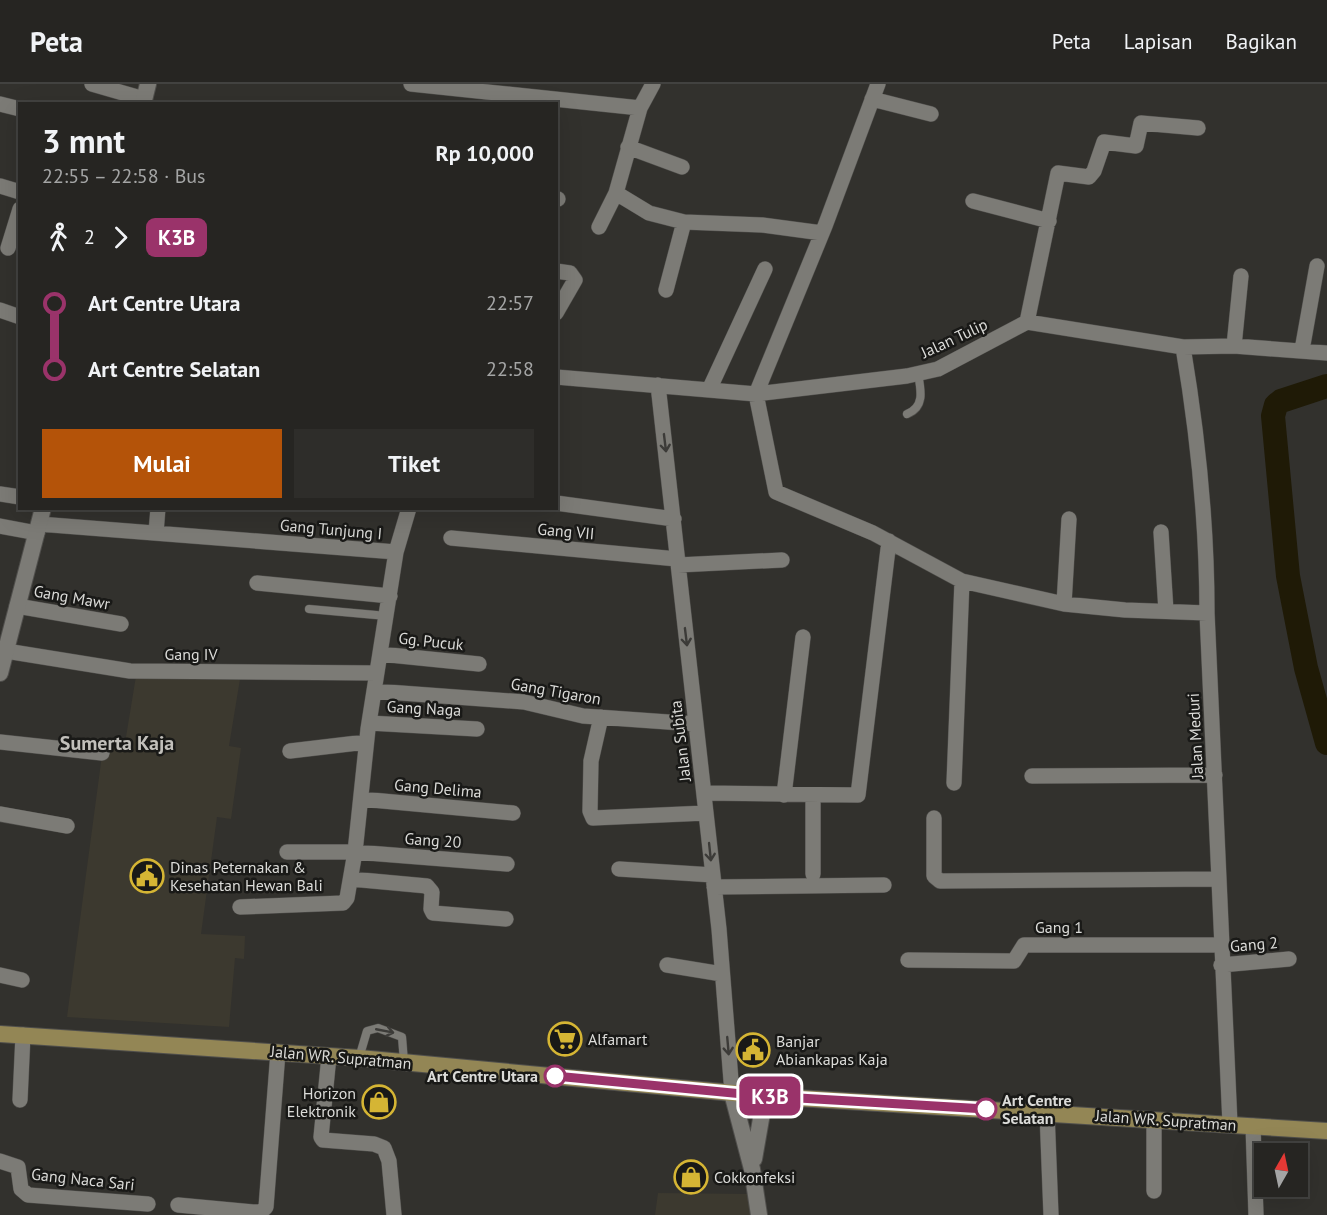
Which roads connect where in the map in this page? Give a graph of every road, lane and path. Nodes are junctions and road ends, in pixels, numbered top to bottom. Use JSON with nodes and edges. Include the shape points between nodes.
{"nodes":[{"id":1,"x":92,"y":84,"type":"edge"},
{"id":2,"x":411,"y":84,"type":"edge"},
{"id":3,"x":653,"y":84,"type":"edge"},
{"id":4,"x":878,"y":84,"type":"edge"},
{"id":5,"x":437,"y":85,"type":"edge"},
{"id":6,"x":145,"y":96,"type":"edge"},
{"id":7,"x":872,"y":99,"type":"junction"},
{"id":8,"x":0,"y":104,"type":"edge"},
{"id":9,"x":18,"y":108,"type":"edge"},
{"id":10,"x":640,"y":108,"type":"junction"},
{"id":11,"x":931,"y":114,"type":"dead end"},
{"id":12,"x":1198,"y":128,"type":"dead end"},
{"id":13,"x":628,"y":147,"type":"junction"},
{"id":14,"x":682,"y":167,"type":"dead end"},
{"id":15,"x":0,"y":186,"type":"edge"},
{"id":16,"x":18,"y":191,"type":"edge"},
{"id":17,"x":616,"y":193,"type":"junction"},
{"id":18,"x":973,"y":201,"type":"dead end"},
{"id":19,"x":18,"y":216,"type":"edge"},
{"id":20,"x":1048,"y":221,"type":"junction"},
{"id":21,"x":684,"y":222,"type":"junction"},
{"id":22,"x":599,"y":227,"type":"dead end"},
{"id":23,"x":822,"y":234,"type":"junction"},
{"id":24,"x":8,"y":248,"type":"dead end"},
{"id":25,"x":1317,"y":266,"type":"dead end"},
{"id":26,"x":765,"y":269,"type":"dead end"},
{"id":27,"x":558,"y":271,"type":"edge"},
{"id":28,"x":1241,"y":276,"type":"dead end"},
{"id":29,"x":666,"y":290,"type":"dead end"},
{"id":30,"x":0,"y":310,"type":"edge"},
{"id":31,"x":558,"y":310,"type":"edge"},
{"id":32,"x":18,"y":316,"type":"edge"},
{"id":33,"x":1027,"y":322,"type":"junction"},
{"id":34,"x":1234,"y":346,"type":"junction"},
{"id":35,"x":1183,"y":347,"type":"junction"},
{"id":36,"x":1302,"y":350,"type":"junction"},
{"id":37,"x":1327,"y":353,"type":"edge"},
{"id":38,"x":918,"y":374,"type":"junction"},
{"id":39,"x":558,"y":377,"type":"edge"},
{"id":40,"x":658,"y":385,"type":"junction"},
{"id":41,"x":709,"y":390,"type":"junction"},
{"id":42,"x":756,"y":394,"type":"junction"},
{"id":43,"x":906,"y":414,"type":"dead end"},
{"id":44,"x":0,"y":494,"type":"edge"},
{"id":45,"x":18,"y":497,"type":"edge"},
{"id":46,"x":558,"y":503,"type":"edge"},
{"id":47,"x":158,"y":510,"type":"edge"},
{"id":48,"x":408,"y":510,"type":"edge"},
{"id":49,"x":674,"y":519,"type":"junction"},
{"id":50,"x":1069,"y":519,"type":"dead end"},
{"id":51,"x":40,"y":522,"type":"edge"},
{"id":52,"x":5,"y":527,"type":"edge"},
{"id":53,"x":1161,"y":532,"type":"dead end"},
{"id":54,"x":156,"y":533,"type":"junction"},
{"id":55,"x":451,"y":538,"type":"dead end"},
{"id":56,"x":889,"y":541,"type":"junction"},
{"id":57,"x":396,"y":552,"type":"junction"},
{"id":58,"x":782,"y":560,"type":"dead end"},
{"id":59,"x":677,"y":562,"type":"junction"},
{"id":60,"x":962,"y":581,"type":"junction"},
{"id":61,"x":257,"y":583,"type":"dead end"},
{"id":62,"x":390,"y":596,"type":"junction"},
{"id":63,"x":1064,"y":604,"type":"junction"},
{"id":64,"x":17,"y":606,"type":"junction"},
{"id":65,"x":309,"y":609,"type":"dead end"},
{"id":66,"x":1166,"y":611,"type":"junction"},
{"id":67,"x":1207,"y":613,"type":"junction"},
{"id":68,"x":387,"y":616,"type":"junction"},
{"id":69,"x":121,"y":624,"type":"dead end"},
{"id":70,"x":803,"y":637,"type":"dead end"},
{"id":71,"x":5,"y":640,"type":"edge"},
{"id":72,"x":380,"y":654,"type":"junction"},
{"id":73,"x":479,"y":664,"type":"dead end"},
{"id":74,"x":0,"y":673,"type":"edge"},
{"id":75,"x":377,"y":673,"type":"junction"},
{"id":76,"x":374,"y":692,"type":"junction"},
{"id":77,"x":601,"y":717,"type":"junction"},
{"id":78,"x":369,"y":723,"type":"junction"},
{"id":79,"x":696,"y":724,"type":"junction"},
{"id":80,"x":477,"y":729,"type":"dead end"},
{"id":81,"x":0,"y":742,"type":"edge"},
{"id":82,"x":366,"y":742,"type":"junction"},
{"id":83,"x":290,"y":752,"type":"dead end"},
{"id":84,"x":102,"y":753,"type":"dead end"},
{"id":85,"x":1215,"y":775,"type":"junction"},
{"id":86,"x":1032,"y":776,"type":"dead end"},
{"id":87,"x":954,"y":783,"type":"dead end"},
{"id":88,"x":704,"y":794,"type":"junction"},
{"id":89,"x":784,"y":795,"type":"junction"},
{"id":90,"x":813,"y":796,"type":"junction"},
{"id":91,"x":361,"y":799,"type":"junction"},
{"id":92,"x":513,"y":813,"type":"dead end"},
{"id":93,"x":706,"y":813,"type":"junction"},
{"id":94,"x":0,"y":814,"type":"edge"},
{"id":95,"x":934,"y":818,"type":"dead end"},
{"id":96,"x":67,"y":826,"type":"dead end"},
{"id":97,"x":287,"y":852,"type":"dead end"},
{"id":98,"x":355,"y":852,"type":"junction"},
{"id":99,"x":507,"y":864,"type":"dead end"},
{"id":100,"x":619,"y":869,"type":"dead end"},
{"id":101,"x":813,"y":874,"type":"dead end"},
{"id":102,"x":351,"y":879,"type":"junction"},
{"id":103,"x":1219,"y":879,"type":"junction"},
{"id":104,"x":713,"y":881,"type":"junction"},
{"id":105,"x":884,"y":885,"type":"dead end"},
{"id":106,"x":240,"y":906,"type":"dead end"},
{"id":107,"x":506,"y":920,"type":"dead end"},
{"id":108,"x":1221,"y":945,"type":"junction"},
{"id":109,"x":1289,"y":959,"type":"dead end"},
{"id":110,"x":908,"y":960,"type":"dead end"},
{"id":111,"x":667,"y":965,"type":"dead end"},
{"id":112,"x":1221,"y":965,"type":"junction"},
{"id":113,"x":722,"y":974,"type":"junction"},
{"id":114,"x":0,"y":975,"type":"edge"},
{"id":115,"x":22,"y":980,"type":"dead end"},
{"id":116,"x":0,"y":1034,"type":"edge"},
{"id":117,"x":23,"y":1035,"type":"junction"},
{"id":118,"x":278,"y":1052,"type":"junction"},
{"id":119,"x":329,"y":1056,"type":"junction"},
{"id":120,"x":359,"y":1058,"type":"junction"},
{"id":121,"x":404,"y":1062,"type":"junction"},
{"id":122,"x":732,"y":1093,"type":"junction"},
{"id":123,"x":765,"y":1096,"type":"junction"},
{"id":124,"x":20,"y":1100,"type":"dead end"},
{"id":125,"x":1047,"y":1112,"type":"junction"},
{"id":126,"x":1154,"y":1120,"type":"junction"},
{"id":127,"x":1230,"y":1124,"type":"junction"},
{"id":128,"x":1252,"y":1126,"type":"junction"},
{"id":129,"x":1327,"y":1131,"type":"edge"},
{"id":130,"x":0,"y":1161,"type":"edge"},
{"id":131,"x":752,"y":1169,"type":"junction"},
{"id":132,"x":1154,"y":1191,"type":"dead end"},
{"id":133,"x":148,"y":1204,"type":"dead end"},
{"id":134,"x":178,"y":1205,"type":"dead end"},
{"id":135,"x":394,"y":1215,"type":"edge"},
{"id":136,"x":759,"y":1215,"type":"edge"},
{"id":137,"x":1051,"y":1215,"type":"edge"},
{"id":138,"x":1256,"y":1215,"type":"edge"}],
"edges":[{"from":1,"to":6,"type":"street"},
{"from":2,"to":5,"type":"street"},
{"from":3,"to":10,"type":"street"},
{"from":4,"to":7,"type":"street"},
{"from":5,"to":10,"type":"street"},
{"from":7,"to":11,"type":"street"},
{"from":7,"to":23,"type":"street"},
{"from":8,"to":9,"type":"street"},
{"from":10,"to":13,"type":"street"},
{"from":12,"to":20,"type":"street","via":[[1141,123],[1136,146],[1104,142],[1089,177],[1058,172]]},
{"from":13,"to":14,"type":"street"},
{"from":13,"to":17,"type":"street"},
{"from":15,"to":16,"type":"street"},
{"from":17,"to":21,"type":"street","via":[[649,213]]},
{"from":17,"to":22,"type":"street"},
{"from":18,"to":20,"type":"street"},
{"from":19,"to":24,"type":"street"},
{"from":20,"to":33,"type":"street"},
{"from":21,"to":23,"type":"street","via":[[762,225]]},
{"from":21,"to":29,"type":"street"},
{"from":23,"to":42,"type":"street"},
{"from":25,"to":36,"type":"street"},
{"from":26,"to":41,"type":"street"},
{"from":27,"to":31,"type":"street","via":[[570,273],[575,280]]},
{"from":28,"to":34,"type":"street"},
{"from":30,"to":32,"type":"street"},
{"from":33,"to":35,"type":"street"},
{"from":33,"to":38,"type":"street","name":"Jalan Tulip","via":[[938,369]]},
{"from":34,"to":35,"type":"street"},
{"from":34,"to":36,"type":"street"},
{"from":35,"to":67,"type":"street","name":"Jalan Meduri","via":[[1197,427],[1207,550]]},
{"from":36,"to":37,"type":"street"},
{"from":38,"to":42,"type":"street","name":"Jalan Tulip"},
{"from":38,"to":43,"type":"lane","via":[[921,399]]},
{"from":39,"to":40,"type":"street","name":"Jalan Tulip"},
{"from":40,"to":41,"type":"street","name":"Jalan Tulip"},
{"from":40,"to":49,"type":"street","name":"Jalan Subita","one_way":true},
{"from":41,"to":42,"type":"street","name":"Jalan Tulip"},
{"from":42,"to":56,"type":"street","via":[[776,492]]},
{"from":44,"to":45,"type":"street"},
{"from":46,"to":49,"type":"street"},
{"from":47,"to":54,"type":"street"},
{"from":48,"to":57,"type":"street"},
{"from":49,"to":59,"type":"street","name":"Jalan Subita"},
{"from":50,"to":63,"type":"street"},
{"from":51,"to":52,"type":"street","name":"Gang Tunjung I"},
{"from":51,"to":54,"type":"street","name":"Gang Tunjung I"},
{"from":51,"to":64,"type":"street"},
{"from":53,"to":66,"type":"street"},
{"from":54,"to":57,"type":"street","name":"Gang Tunjung I"},
{"from":55,"to":59,"type":"street","name":"Gang VII"},
{"from":56,"to":60,"type":"street"},
{"from":56,"to":90,"type":"street","via":[[859,793],[855,797]]},
{"from":57,"to":62,"type":"street"},
{"from":58,"to":59,"type":"street","name":"Gang VII"},
{"from":59,"to":79,"type":"street","name":"Jalan Subita","one_way":true},
{"from":60,"to":63,"type":"street"},
{"from":60,"to":87,"type":"street"},
{"from":61,"to":62,"type":"street"},
{"from":62,"to":68,"type":"street"},
{"from":63,"to":66,"type":"street"},
{"from":64,"to":69,"type":"street","name":"Gang Mawr"},
{"from":64,"to":71,"type":"street"},
{"from":65,"to":68,"type":"lane"},
{"from":66,"to":67,"type":"street"},
{"from":67,"to":85,"type":"street","name":"Jalan Meduri"},
{"from":68,"to":72,"type":"street"},
{"from":70,"to":89,"type":"street"},
{"from":71,"to":74,"type":"street"},
{"from":71,"to":75,"type":"street","name":"Gang IV","via":[[130,671]]},
{"from":72,"to":73,"type":"street","name":"Gg. Pucuk"},
{"from":72,"to":75,"type":"street"},
{"from":75,"to":76,"type":"street"},
{"from":76,"to":77,"type":"street","name":"Gang Tigaron","via":[[524,702]]},
{"from":76,"to":78,"type":"street"},
{"from":77,"to":79,"type":"street","name":"Gang Tigaron"},
{"from":77,"to":93,"type":"street","via":[[591,761],[590,811],[595,818]]},
{"from":78,"to":80,"type":"street","name":"Gang Naga"},
{"from":78,"to":82,"type":"street"},
{"from":79,"to":88,"type":"street","name":"Jalan Subita"},
{"from":81,"to":84,"type":"street"},
{"from":82,"to":83,"type":"street"},
{"from":82,"to":91,"type":"street"},
{"from":85,"to":86,"type":"street"},
{"from":85,"to":103,"type":"street","name":"Jalan Meduri"},
{"from":88,"to":89,"type":"street"},
{"from":88,"to":93,"type":"street","name":"Jalan Subita"},
{"from":89,"to":90,"type":"street"},
{"from":90,"to":101,"type":"street"},
{"from":91,"to":92,"type":"street","name":"Gang Delima"},
{"from":91,"to":98,"type":"street"},
{"from":93,"to":104,"type":"street","name":"Jalan Subita","one_way":true},
{"from":94,"to":96,"type":"street"},
{"from":95,"to":103,"type":"street","via":[[934,876],[940,881]]},
{"from":97,"to":98,"type":"street","name":"Gang 20"},
{"from":98,"to":99,"type":"street","name":"Gang 20"},
{"from":98,"to":102,"type":"street"},
{"from":100,"to":104,"type":"street"},
{"from":102,"to":106,"type":"street","via":[[343,903]]},
{"from":102,"to":107,"type":"street","via":[[427,886],[432,891],[433,913]]},
{"from":103,"to":108,"type":"street","name":"Jalan Meduri"},
{"from":104,"to":105,"type":"street"},
{"from":104,"to":113,"type":"street","name":"Jalan Subita"},
{"from":108,"to":110,"type":"street","name":"Gang 1","via":[[1024,945],[1014,961]]},
{"from":108,"to":112,"type":"street","name":"Jalan Meduri"},
{"from":109,"to":112,"type":"street","name":"Gang 2"},
{"from":111,"to":113,"type":"street"},
{"from":112,"to":127,"type":"street","name":"Jalan Meduri"},
{"from":113,"to":122,"type":"street","name":"Jalan Subita","one_way":true},
{"from":114,"to":115,"type":"street"},
{"from":116,"to":117,"type":"main road","name":"Jalan WR. Supratman"},
{"from":117,"to":118,"type":"main road","name":"Jalan WR. Supratman"},
{"from":117,"to":124,"type":"street"},
{"from":118,"to":119,"type":"main road","name":"Jalan WR. Supratman"},
{"from":118,"to":134,"type":"street","via":[[266,1207],[253,1212]]},
{"from":119,"to":120,"type":"main road","name":"Jalan WR. Supratman"},
{"from":119,"to":135,"type":"street","via":[[321,1137],[384,1148],[389,1161]]},
{"from":120,"to":121,"type":"main road","name":"Jalan WR. Supratman"},
{"from":120,"to":121,"type":"lane","one_way":true,"via":[[367,1031],[378,1028],[402,1037]]},
{"from":121,"to":122,"type":"main road","name":"Jalan WR. Supratman"},
{"from":122,"to":123,"type":"main road","name":"Jalan WR. Supratman"},
{"from":122,"to":131,"type":"street"},
{"from":123,"to":125,"type":"main road","name":"Jalan WR. Supratman"},
{"from":123,"to":131,"type":"street"},
{"from":125,"to":126,"type":"main road","name":"Jalan WR. Supratman"},
{"from":125,"to":137,"type":"street"},
{"from":126,"to":127,"type":"main road","name":"Jalan WR. Supratman"},
{"from":126,"to":132,"type":"street"},
{"from":127,"to":128,"type":"main road","name":"Jalan WR. Supratman"},
{"from":128,"to":129,"type":"main road","name":"Jalan WR. Supratman"},
{"from":128,"to":138,"type":"street"},
{"from":130,"to":133,"type":"street","name":"Gang Naca Sari","via":[[18,1167],[21,1189],[28,1195]]},
{"from":131,"to":136,"type":"street"}]}
